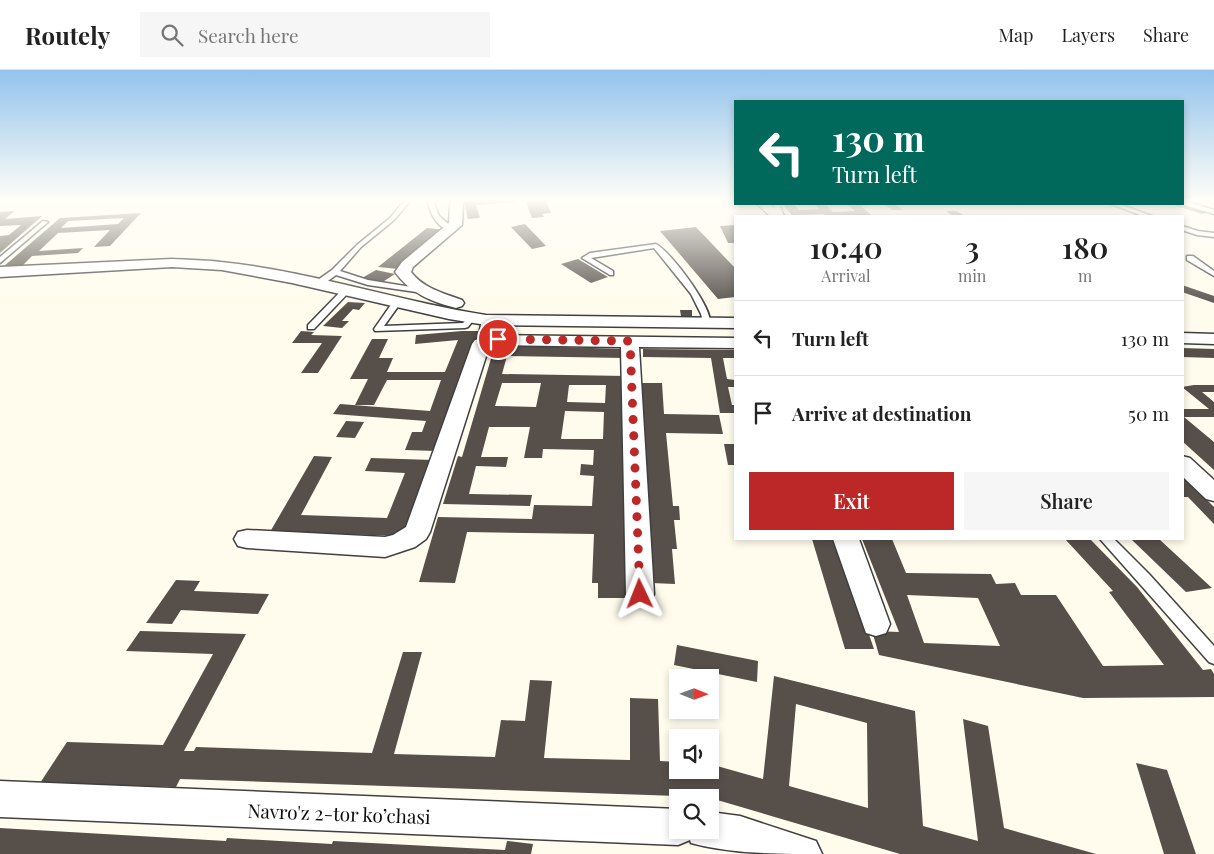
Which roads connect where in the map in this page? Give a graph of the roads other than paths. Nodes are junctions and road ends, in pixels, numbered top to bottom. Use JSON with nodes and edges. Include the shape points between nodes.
{"nodes":[{"id":1,"x":28,"y":237,"type":"edge"},
{"id":2,"x":370,"y":237,"type":"edge"},
{"id":3,"x":442,"y":237,"type":"edge"},
{"id":4,"x":1190,"y":258,"type":"dead end"},
{"id":5,"x":0,"y":261,"type":"edge"},
{"id":6,"x":0,"y":272,"type":"edge"},
{"id":7,"x":335,"y":272,"type":"junction"},
{"id":8,"x":610,"y":273,"type":"dead end"},
{"id":9,"x":1214,"y":274,"type":"edge"},
{"id":10,"x":318,"y":284,"type":"junction"},
{"id":11,"x":347,"y":290,"type":"junction"},
{"id":12,"x":427,"y":292,"type":"junction"},
{"id":13,"x":398,"y":301,"type":"junction"},
{"id":14,"x":483,"y":319,"type":"junction"},
{"id":15,"x":707,"y":323,"type":"junction"},
{"id":16,"x":734,"y":324,"type":"edge"},
{"id":17,"x":311,"y":328,"type":"dead end"},
{"id":18,"x":1184,"y":338,"type":"edge"},
{"id":19,"x":1214,"y":339,"type":"edge"},
{"id":20,"x":630,"y":341,"type":"junction"},
{"id":21,"x":734,"y":343,"type":"edge"},
{"id":22,"x":481,"y":344,"type":"junction"},
{"id":23,"x":1184,"y":465,"type":"edge"},
{"id":24,"x":1214,"y":493,"type":"edge"},
{"id":25,"x":247,"y":539,"type":"dead end"},
{"id":26,"x":846,"y":540,"type":"edge"},
{"id":27,"x":1107,"y":540,"type":"edge"},
{"id":28,"x":640,"y":594,"type":"dead end"},
{"id":29,"x":876,"y":624,"type":"dead end"},
{"id":30,"x":1214,"y":657,"type":"edge"},
{"id":31,"x":0,"y":800,"type":"edge"},
{"id":32,"x":669,"y":827,"type":"edge"},
{"id":33,"x":719,"y":832,"type":"edge"},
{"id":34,"x":803,"y":854,"type":"edge"}],
"edges":[{"from":1,"to":5,"type":"lane"},
{"from":2,"to":7,"type":"lane"},
{"from":3,"to":12,"type":"street","via":[[403,272],[408,281]]},
{"from":4,"to":9,"type":"lane"},
{"from":6,"to":10,"type":"street","via":[[172,263],[222,266]]},
{"from":7,"to":10,"type":"lane"},
{"from":7,"to":12,"type":"lane","via":[[377,285]]},
{"from":8,"to":15,"type":"lane","via":[[586,258],[656,246],[699,300]]},
{"from":10,"to":11,"type":"street"},
{"from":11,"to":13,"type":"street"},
{"from":11,"to":17,"type":"lane"},
{"from":12,"to":14,"type":"street","via":[[472,309]]},
{"from":13,"to":14,"type":"street"},
{"from":13,"to":14,"type":"lane","via":[[378,329],[465,325]]},
{"from":14,"to":15,"type":"street"},
{"from":14,"to":22,"type":"lane"},
{"from":15,"to":16,"type":"street"},
{"from":18,"to":19,"type":"street"},
{"from":20,"to":21,"type":"street"},
{"from":20,"to":22,"type":"street","via":[[498,339]]},
{"from":20,"to":28,"type":"street"},
{"from":22,"to":25,"type":"street","via":[[417,532],[408,540],[386,547]]},
{"from":23,"to":24,"type":"street"},
{"from":26,"to":29,"type":"street"},
{"from":27,"to":30,"type":"lane"},
{"from":31,"to":32,"type":"street"},
{"from":33,"to":34,"type":"street"}]}
